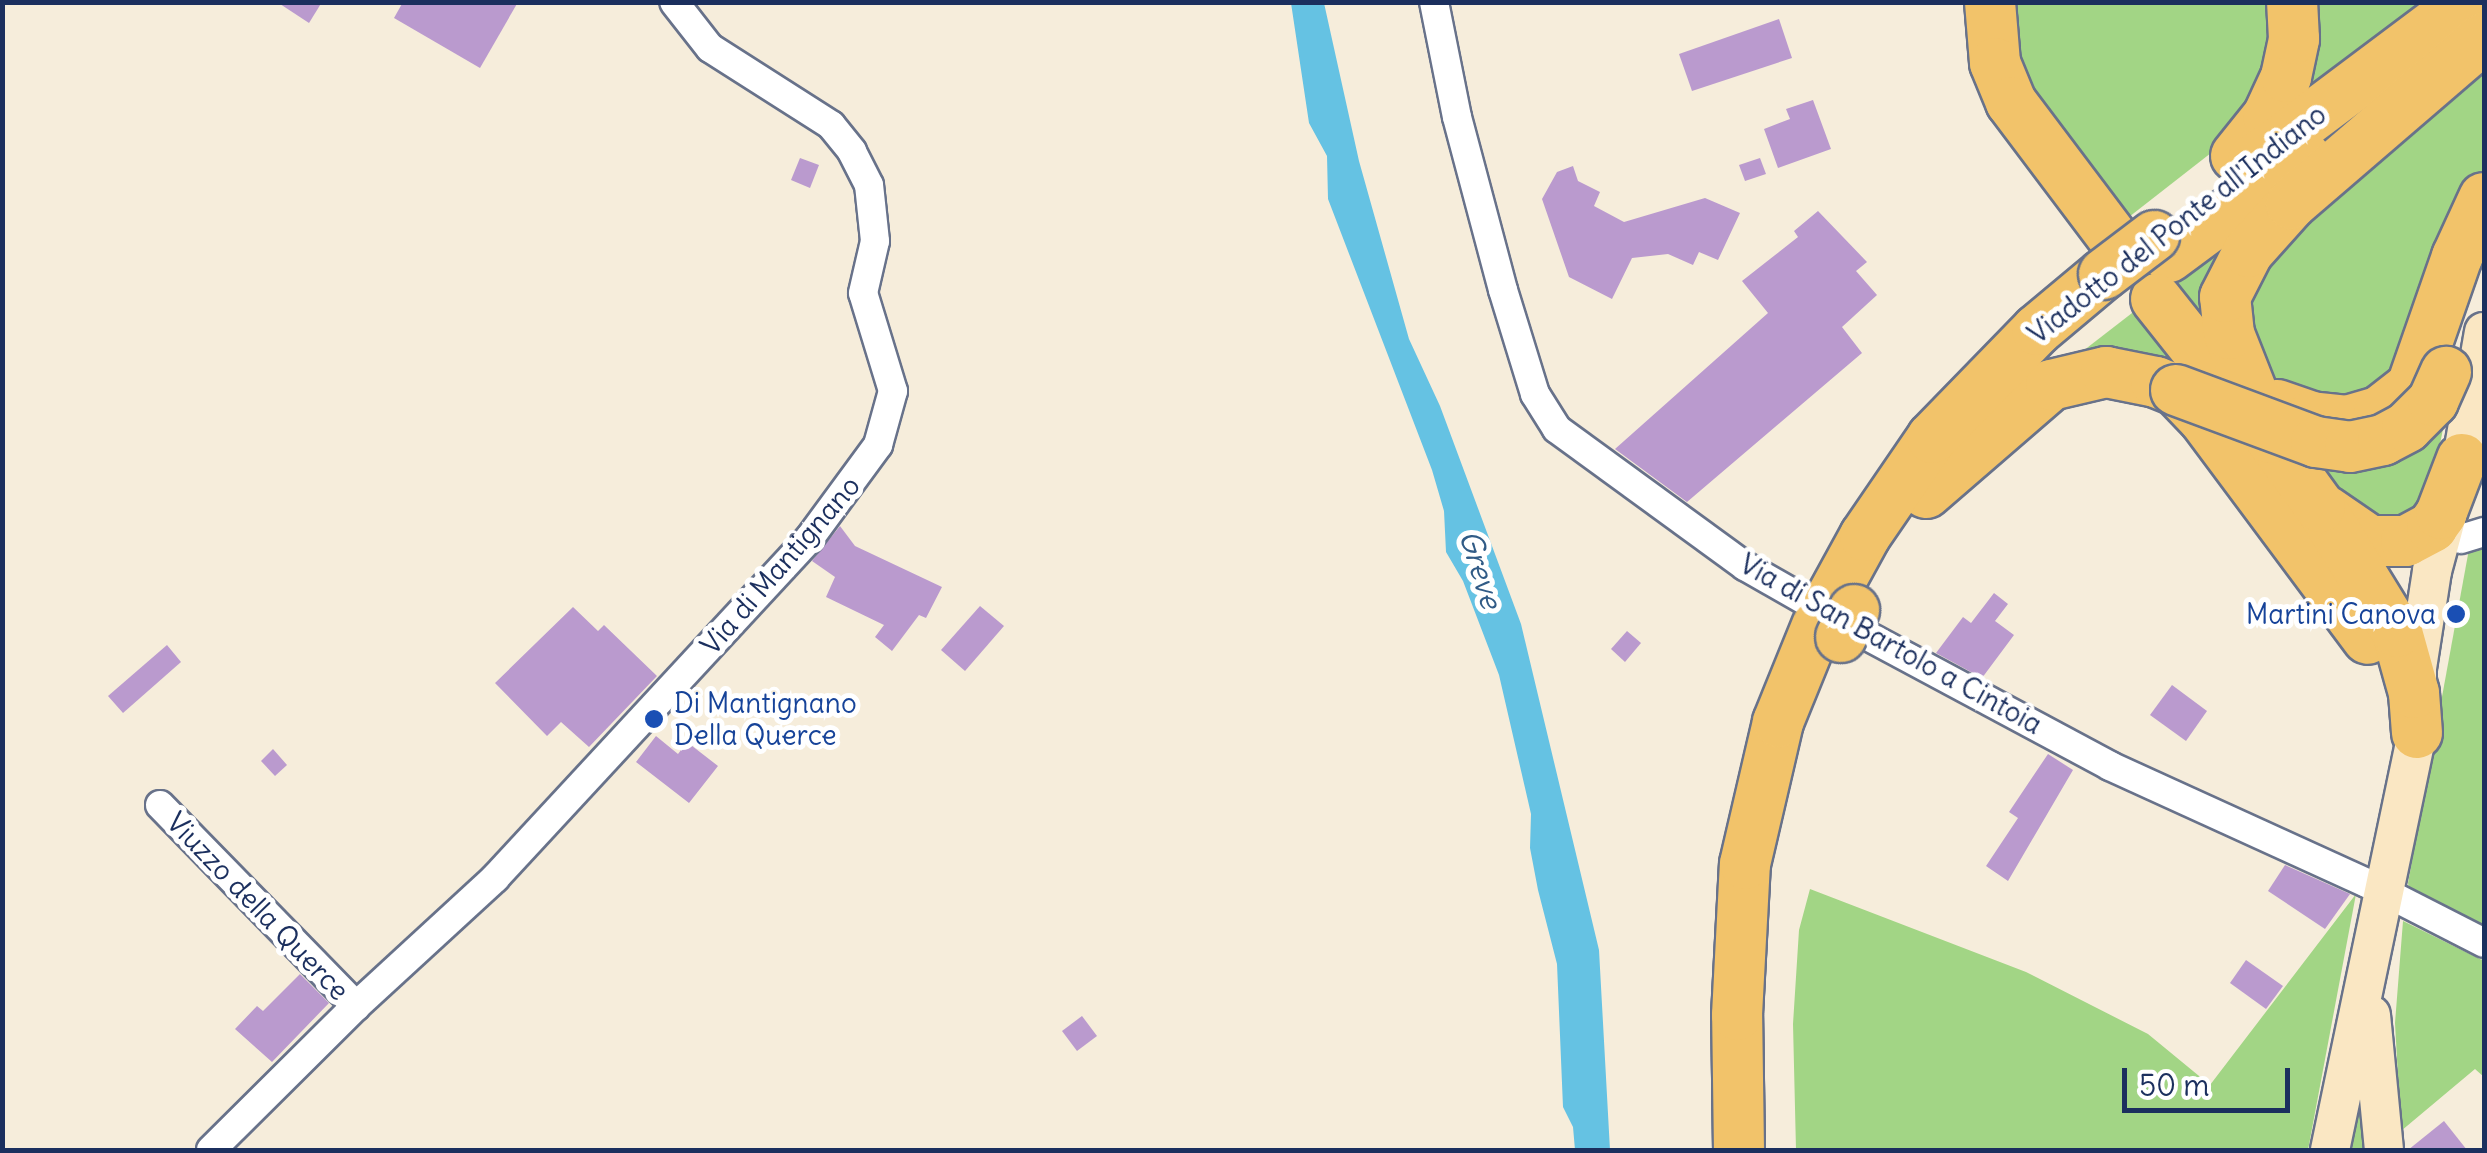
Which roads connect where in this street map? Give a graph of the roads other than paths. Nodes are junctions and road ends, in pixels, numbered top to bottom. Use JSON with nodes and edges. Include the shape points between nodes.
{"nodes":[{"id":1,"x":674,"y":2,"type":"edge"},
{"id":2,"x":1434,"y":2,"type":"edge"},
{"id":3,"x":1990,"y":2,"type":"edge"},
{"id":4,"x":2466,"y":2,"type":"edge"},
{"id":5,"x":2294,"y":4,"type":"edge"},
{"id":6,"x":2484,"y":22,"type":"edge"},
{"id":7,"x":2484,"y":38,"type":"edge"},
{"id":8,"x":2484,"y":198,"type":"edge"},
{"id":9,"x":2196,"y":204,"type":"junction"},
{"id":10,"x":2484,"y":243,"type":"edge"},
{"id":11,"x":2136,"y":266,"type":"junction"},
{"id":12,"x":2484,"y":332,"type":"edge"},
{"id":13,"x":2253,"y":387,"type":"junction"},
{"id":14,"x":2176,"y":390,"type":"junction"},
{"id":15,"x":2270,"y":438,"type":"junction"},
{"id":16,"x":2472,"y":442,"type":"edge"},
{"id":17,"x":1926,"y":492,"type":"junction"},
{"id":18,"x":2320,"y":507,"type":"junction"},
{"id":19,"x":2473,"y":535,"type":"edge"},
{"id":20,"x":1841,"y":622,"type":"junction"},
{"id":21,"x":2414,"y":747,"type":"junction"},
{"id":22,"x":160,"y":805,"type":"dead end"},
{"id":23,"x":2384,"y":892,"type":"junction"},
{"id":24,"x":2484,"y":943,"type":"edge"},
{"id":25,"x":2368,"y":978,"type":"junction"},
{"id":26,"x":356,"y":1006,"type":"junction"},
{"id":27,"x":211,"y":1150,"type":"edge"},
{"id":28,"x":1739,"y":1150,"type":"edge"},
{"id":29,"x":1767,"y":1150,"type":"edge"},
{"id":30,"x":2330,"y":1150,"type":"edge"},
{"id":31,"x":2384,"y":1150,"type":"edge"}],
"edges":[{"from":1,"to":26,"type":"street","name":"Via di Mantignano","via":[[710,48],[794,98],[852,151],[875,215],[864,293],[893,391],[889,416],[878,446],[796,553],[495,878]]},
{"from":2,"to":20,"type":"street","name":"Via di San Bartolo a Cintoia","via":[[1476,192],[1548,420],[1746,566]]},
{"from":3,"to":11,"type":"highway","via":[[1995,63],[2011,102]]},
{"from":4,"to":9,"type":"highway","name":"Viadotto del Ponte all'Indiano"},
{"from":5,"to":9,"type":"highway","via":[[2291,59],[2277,100]]},
{"from":6,"to":11,"type":"highway","name":"Viadotto del Ponte all'Indiano"},
{"from":7,"to":13,"type":"highway","via":[[2292,204],[2248,252],[2224,306],[2232,346]]},
{"from":8,"to":13,"type":"highway","via":[[2416,378],[2402,395],[2366,417],[2330,420],[2292,411]]},
{"from":9,"to":11,"type":"highway","name":"Viadotto del Ponte all'Indiano"},
{"from":10,"to":14,"type":"highway","bridge":true,"via":[[2433,401],[2383,440],[2350,447],[2316,442]]},
{"from":11,"to":15,"type":"highway"},
{"from":11,"to":17,"type":"highway","name":"Viadotto del Ponte all'Indiano","via":[[1986,418]]},
{"from":11,"to":20,"type":"highway","name":"Viadotto del Ponte all'Indiano","via":[[2037,330],[1932,438],[1865,536]]},
{"from":12,"to":16,"type":"street"},
{"from":13,"to":15,"type":"highway"},
{"from":14,"to":17,"type":"highway","via":[[2123,373],[2068,378],[2037,395]]},
{"from":14,"to":21,"type":"highway","via":[[2367,636],[2401,702]]},
{"from":15,"to":18,"type":"highway"},
{"from":16,"to":18,"type":"highway","via":[[2441,514],[2406,542],[2370,542]]},
{"from":16,"to":19,"type":"street"},
{"from":16,"to":21,"type":"street","via":[[2432,571],[2417,668]]},
{"from":17,"to":20,"type":"highway","name":"Viadotto del Ponte all'Indiano"},
{"from":18,"to":21,"type":"highway","via":[[2398,632],[2411,676]]},
{"from":19,"to":21,"type":"street","via":[[2435,693]]},
{"from":20,"to":23,"type":"street","name":"Via di San Bartolo a Cintoia","via":[[2110,766]]},
{"from":20,"to":28,"type":"highway","name":"Viadotto del Ponte all'Indiano","via":[[1778,722],[1745,864]]},
{"from":20,"to":29,"type":"highway","name":"Viadotto del Ponte all'Indiano","via":[[1779,839],[1764,1004]]},
{"from":21,"to":23,"type":"street"},
{"from":22,"to":26,"type":"street","name":"Viuzzo della Querce"},
{"from":23,"to":24,"type":"street","name":"Via di San Bartolo a Cintoia"},
{"from":23,"to":25,"type":"street"},
{"from":25,"to":30,"type":"street"},
{"from":25,"to":31,"type":"street"},
{"from":26,"to":27,"type":"street","name":"Via di Mantignano"}]}
